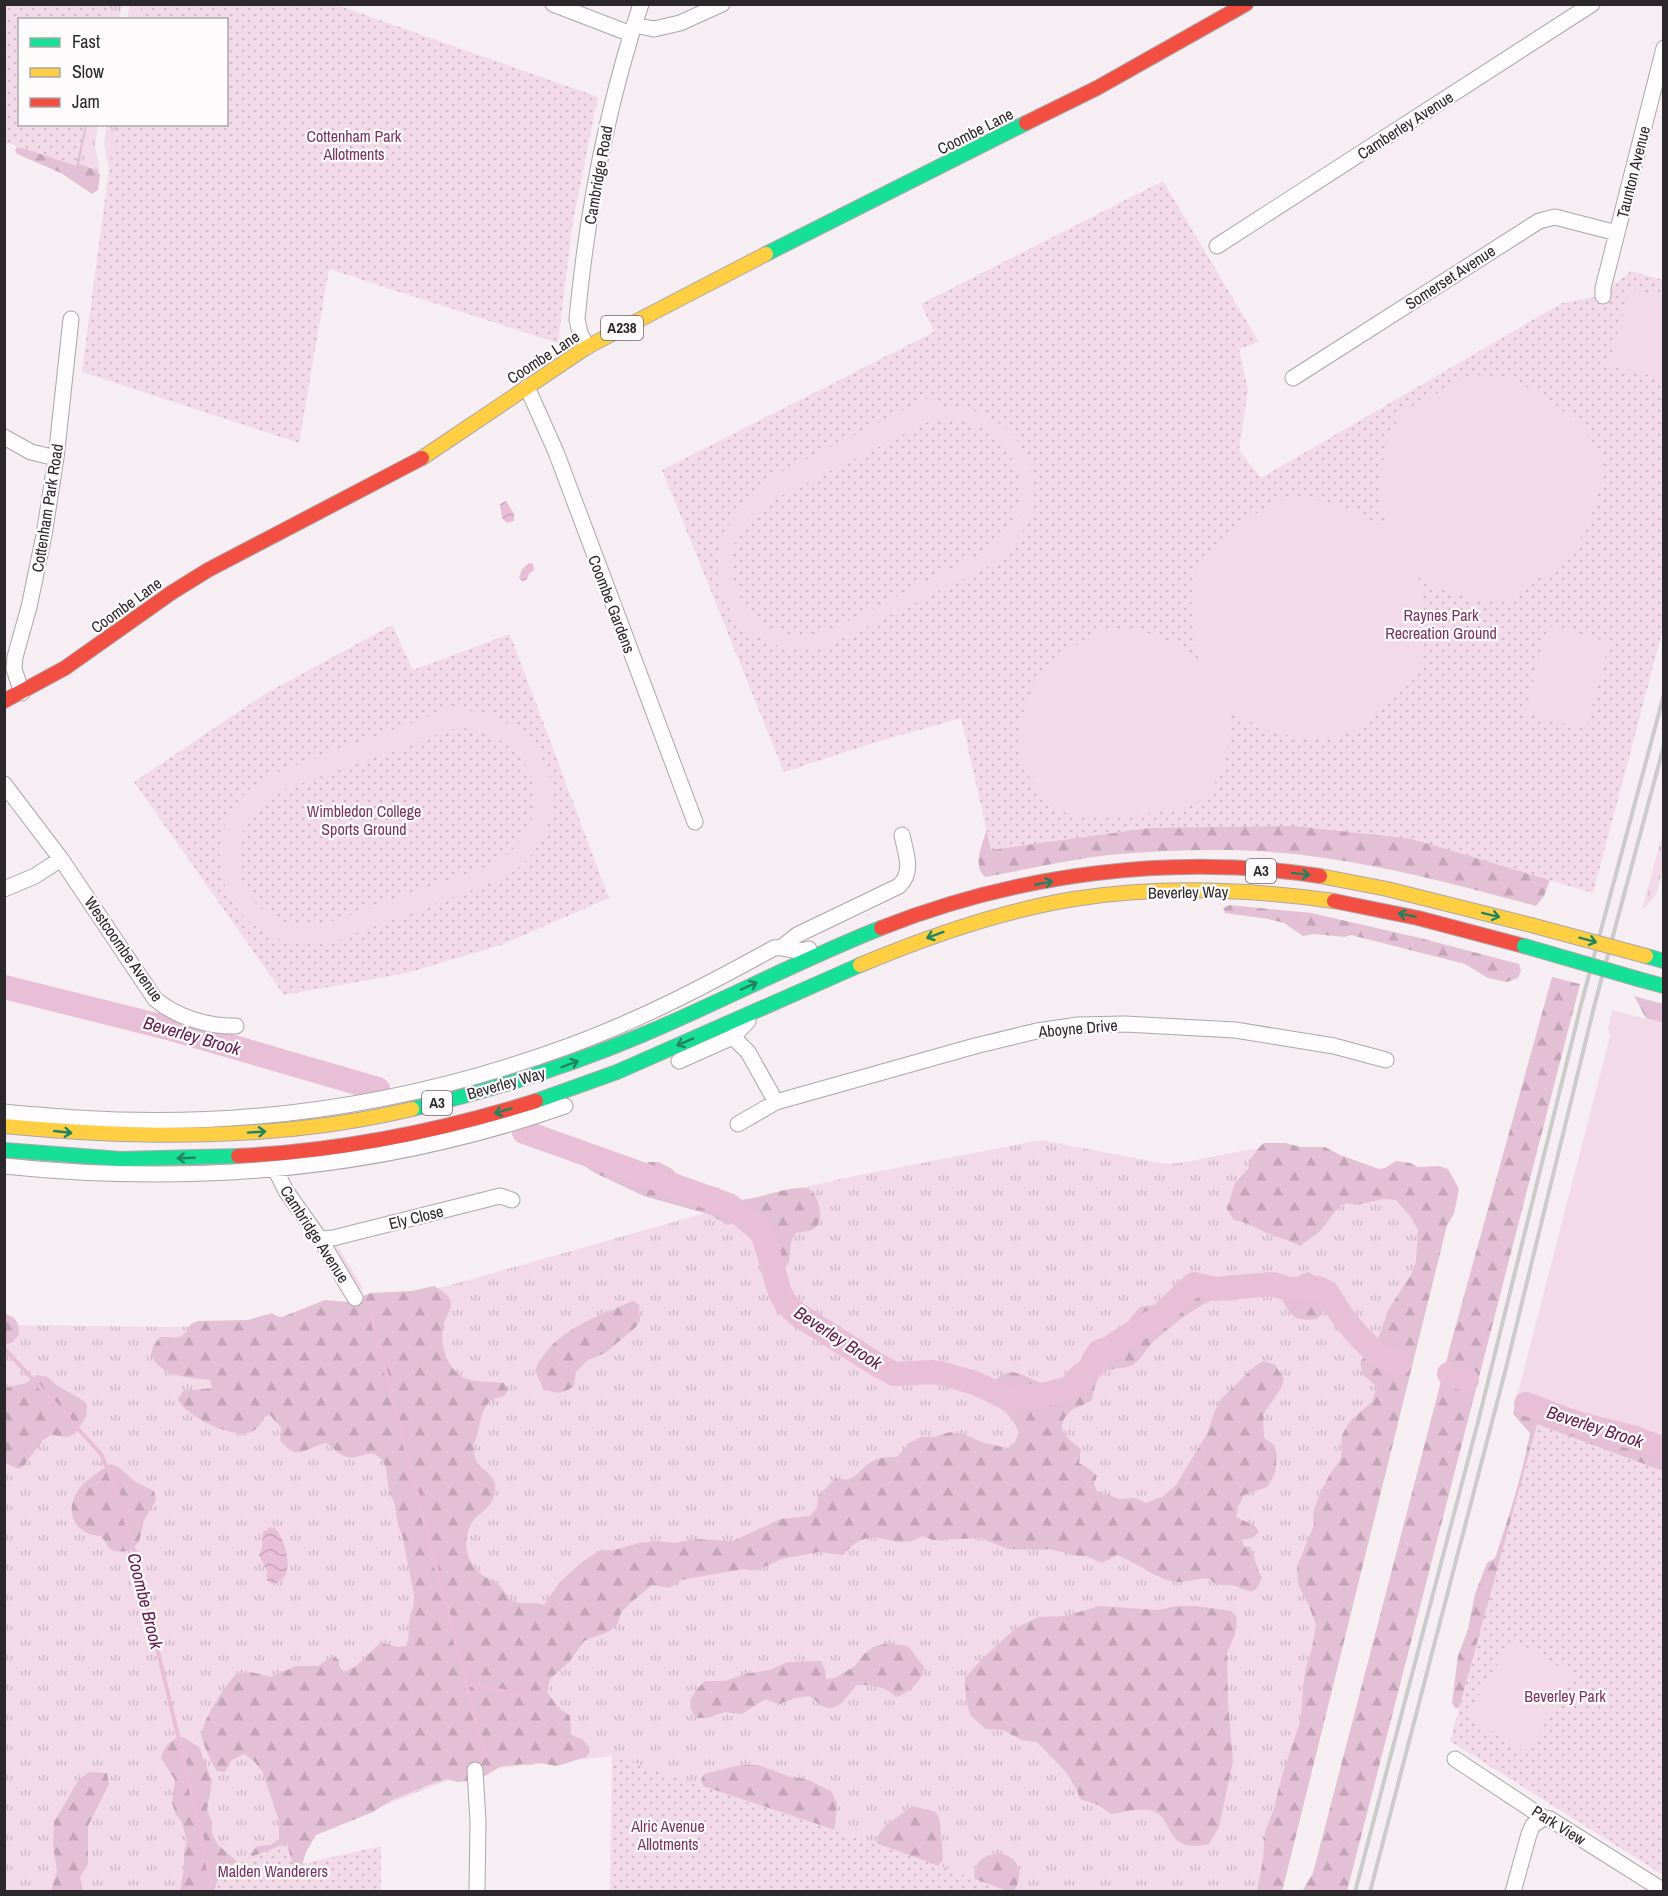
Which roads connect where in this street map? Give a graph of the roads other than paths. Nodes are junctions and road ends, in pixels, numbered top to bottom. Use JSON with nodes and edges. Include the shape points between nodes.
{"nodes":[{"id":1,"x":553,"y":4,"type":"edge"},
{"id":2,"x":641,"y":4,"type":"edge"},
{"id":3,"x":722,"y":4,"type":"edge"},
{"id":4,"x":1246,"y":4,"type":"edge"},
{"id":5,"x":1592,"y":4,"type":"edge"},
{"id":6,"x":633,"y":30,"type":"junction"},
{"id":7,"x":1664,"y":48,"type":"edge"},
{"id":8,"x":1617,"y":232,"type":"junction"},
{"id":9,"x":1217,"y":246,"type":"dead end"},
{"id":10,"x":1603,"y":296,"type":"dead end"},
{"id":11,"x":71,"y":319,"type":"dead end"},
{"id":12,"x":587,"y":347,"type":"junction"},
{"id":13,"x":1293,"y":378,"type":"dead end"},
{"id":14,"x":527,"y":387,"type":"junction"},
{"id":15,"x":4,"y":437,"type":"edge"},
{"id":16,"x":56,"y":458,"type":"junction"},
{"id":17,"x":22,"y":693,"type":"junction"},
{"id":18,"x":4,"y":701,"type":"edge"},
{"id":19,"x":4,"y":784,"type":"edge"},
{"id":20,"x":695,"y":822,"type":"dead end"},
{"id":21,"x":902,"y":835,"type":"dead end"},
{"id":22,"x":61,"y":859,"type":"junction"},
{"id":23,"x":4,"y":890,"type":"edge"},
{"id":24,"x":842,"y":945,"type":"junction"},
{"id":25,"x":782,"y":947,"type":"junction"},
{"id":26,"x":1664,"y":961,"type":"edge"},
{"id":27,"x":1664,"y":986,"type":"edge"},
{"id":28,"x":757,"y":1009,"type":"junction"},
{"id":29,"x":236,"y":1026,"type":"dead end"},
{"id":30,"x":733,"y":1037,"type":"junction"},
{"id":31,"x":1386,"y":1060,"type":"dead end"},
{"id":32,"x":777,"y":1102,"type":"junction"},
{"id":33,"x":4,"y":1112,"type":"edge"},
{"id":34,"x":738,"y":1124,"type":"dead end"},
{"id":35,"x":4,"y":1126,"type":"edge"},
{"id":36,"x":4,"y":1150,"type":"edge"},
{"id":37,"x":4,"y":1166,"type":"edge"},
{"id":38,"x":275,"y":1169,"type":"junction"},
{"id":39,"x":512,"y":1200,"type":"dead end"},
{"id":40,"x":320,"y":1239,"type":"junction"},
{"id":41,"x":356,"y":1298,"type":"dead end"},
{"id":42,"x":1455,"y":1759,"type":"dead end"},
{"id":43,"x":475,"y":1770,"type":"dead end"},
{"id":44,"x":1544,"y":1818,"type":"junction"},
{"id":45,"x":1664,"y":1891,"type":"edge"},
{"id":46,"x":477,"y":1892,"type":"edge"},
{"id":47,"x":1513,"y":1892,"type":"edge"}],
"edges":[{"from":1,"to":6,"type":"street"},
{"from":2,"to":6,"type":"street","name":"Cambridge Road"},
{"from":3,"to":6,"type":"street","via":[[680,22]]},
{"from":4,"to":12,"type":"main road","name":"Coombe Lane","number":"A238","via":[[1097,88]]},
{"from":5,"to":9,"type":"street","name":"Camberley Avenue"},
{"from":6,"to":12,"type":"street","name":"Cambridge Road","via":[[602,144],[582,272],[578,319]]},
{"from":7,"to":8,"type":"street","name":"Taunton Avenue"},
{"from":8,"to":10,"type":"street","name":"Taunton Avenue"},
{"from":8,"to":13,"type":"street","name":"Somerset Avenue","via":[[1555,217],[1539,220]]},
{"from":11,"to":16,"type":"street","name":"Cottenham Park Road"},
{"from":12,"to":14,"type":"main road","name":"Coombe Lane","number":"A238"},
{"from":14,"to":17,"type":"main road","name":"Coombe Lane","number":"A238","via":[[423,457],[171,593],[65,669]]},
{"from":14,"to":20,"type":"street","name":"Coombe Gardens","via":[[556,452]]},
{"from":15,"to":16,"type":"street","via":[[31,452]]},
{"from":16,"to":17,"type":"street","name":"Cottenham Park Road","via":[[30,607],[15,657],[14,669]]},
{"from":17,"to":18,"type":"main road","name":"Coombe Lane","number":"A238"},
{"from":19,"to":22,"type":"street","name":"Westcoombe Avenue"},
{"from":21,"to":25,"type":"street","name":"Beverley Way","via":[[909,871],[899,886],[797,935]]},
{"from":22,"to":23,"type":"street"},
{"from":22,"to":29,"type":"street","name":"Westcoombe Avenue","via":[[155,999],[169,1011],[221,1026]]},
{"from":24,"to":25,"type":"street","name":"Beverley Way","via":[[818,946],[801,952]]},
{"from":24,"to":26,"type":"main road","name":"Beverley Way","number":"A3","one_way":true,"bridge":true,"via":[[939,907],[987,894],[1074,877],[1161,868],[1286,872],[1337,879]]},
{"from":35,"to":24,"type":"main road","name":"Beverley Way","number":"A3","one_way":true,"via":[[72,1133],[219,1135],[306,1128],[414,1110],[553,1070],[614,1047]]},
{"from":25,"to":33,"type":"street","name":"Beverley Way","via":[[656,1010],[571,1046],[412,1093],[331,1108],[212,1119],[124,1121]]},
{"from":27,"to":28,"type":"main road","name":"Beverley Way","number":"A3","one_way":true,"bridge":true,"via":[[1414,917],[1270,894],[1193,889],[1077,898],[990,916],[921,940]]},
{"from":28,"to":30,"type":"street","name":"Beverley Way"},
{"from":28,"to":36,"type":"main road","name":"Beverley Way","number":"A3","one_way":true,"via":[[561,1094],[408,1135],[321,1148],[140,1160]]},
{"from":30,"to":32,"type":"street","via":[[748,1052]]},
{"from":30,"to":38,"type":"street","name":"Beverley Way","via":[[591,1097],[472,1135],[358,1159]]},
{"from":31,"to":32,"type":"street","name":"Aboyne Drive","via":[[1330,1045],[1235,1030],[1078,1025],[975,1046]]},
{"from":32,"to":34,"type":"street","name":"Aboyne Drive"},
{"from":37,"to":38,"type":"street","name":"Beverley Way","via":[[112,1174]]},
{"from":38,"to":40,"type":"street","name":"Cambridge Avenue"},
{"from":39,"to":40,"type":"street","name":"Ely Close","via":[[500,1196]]},
{"from":40,"to":41,"type":"street","name":"Cambridge Avenue"},
{"from":42,"to":44,"type":"street","name":"Park View"},
{"from":43,"to":46,"type":"street"},
{"from":44,"to":45,"type":"street","name":"Park View"},
{"from":44,"to":47,"type":"street","via":[[1533,1825],[1529,1834]]}]}
